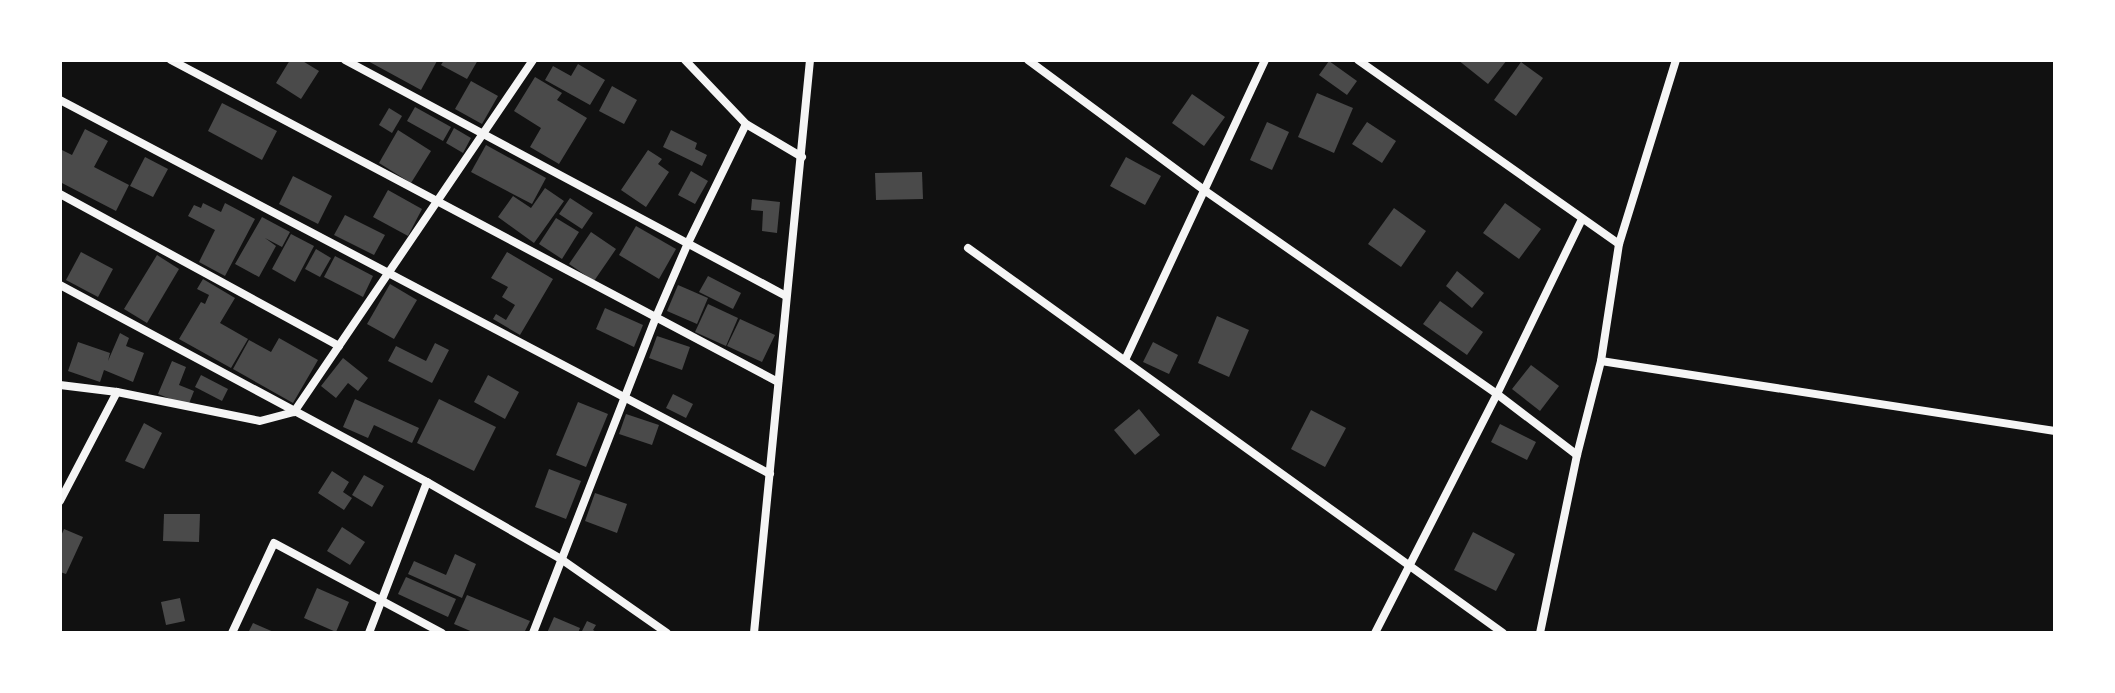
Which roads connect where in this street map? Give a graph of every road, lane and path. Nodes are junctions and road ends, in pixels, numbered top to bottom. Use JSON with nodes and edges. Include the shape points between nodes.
{"nodes":[{"id":1,"x":171,"y":60,"type":"edge"},
{"id":2,"x":345,"y":60,"type":"edge"},
{"id":3,"x":533,"y":60,"type":"edge"},
{"id":4,"x":685,"y":60,"type":"edge"},
{"id":5,"x":810,"y":60,"type":"edge"},
{"id":6,"x":1028,"y":60,"type":"edge"},
{"id":7,"x":1265,"y":60,"type":"edge"},
{"id":8,"x":1358,"y":60,"type":"edge"},
{"id":9,"x":1672,"y":62,"type":"edge"},
{"id":10,"x":60,"y":100,"type":"edge"},
{"id":11,"x":746,"y":124,"type":"junction"},
{"id":12,"x":484,"y":132,"type":"junction"},
{"id":13,"x":802,"y":157,"type":"junction"},
{"id":14,"x":1204,"y":190,"type":"junction"},
{"id":15,"x":60,"y":194,"type":"edge"},
{"id":16,"x":438,"y":202,"type":"junction"},
{"id":17,"x":1582,"y":219,"type":"junction"},
{"id":18,"x":688,"y":243,"type":"junction"},
{"id":19,"x":1619,"y":244,"type":"junction"},
{"id":20,"x":968,"y":248,"type":"dead end"},
{"id":21,"x":389,"y":272,"type":"junction"},
{"id":22,"x":60,"y":285,"type":"edge"},
{"id":23,"x":786,"y":296,"type":"junction"},
{"id":24,"x":656,"y":317,"type":"junction"},
{"id":25,"x":339,"y":346,"type":"junction"},
{"id":26,"x":1125,"y":360,"type":"junction"},
{"id":27,"x":1601,"y":361,"type":"junction"},
{"id":28,"x":778,"y":382,"type":"junction"},
{"id":29,"x":60,"y":385,"type":"edge"},
{"id":30,"x":117,"y":392,"type":"junction"},
{"id":31,"x":1497,"y":394,"type":"junction"},
{"id":32,"x":625,"y":398,"type":"junction"},
{"id":33,"x":294,"y":412,"type":"junction"},
{"id":34,"x":2055,"y":431,"type":"edge"},
{"id":35,"x":1577,"y":455,"type":"junction"},
{"id":36,"x":770,"y":474,"type":"junction"},
{"id":37,"x":427,"y":482,"type":"junction"},
{"id":38,"x":60,"y":501,"type":"edge"},
{"id":39,"x":561,"y":559,"type":"junction"},
{"id":40,"x":1411,"y":566,"type":"junction"},
{"id":41,"x":380,"y":602,"type":"junction"},
{"id":42,"x":232,"y":633,"type":"edge"},
{"id":43,"x":369,"y":633,"type":"edge"},
{"id":44,"x":442,"y":633,"type":"edge"},
{"id":45,"x":533,"y":633,"type":"edge"},
{"id":46,"x":667,"y":633,"type":"edge"},
{"id":47,"x":754,"y":633,"type":"edge"},
{"id":48,"x":1375,"y":633,"type":"edge"},
{"id":49,"x":1503,"y":633,"type":"edge"},
{"id":50,"x":1540,"y":633,"type":"edge"}],
"edges":[{"from":1,"to":16,"type":"street"},
{"from":2,"to":12,"type":"street"},
{"from":3,"to":12,"type":"street"},
{"from":4,"to":11,"type":"street"},
{"from":5,"to":13,"type":"street"},
{"from":6,"to":14,"type":"street"},
{"from":7,"to":14,"type":"street"},
{"from":8,"to":17,"type":"street"},
{"from":9,"to":19,"type":"street"},
{"from":10,"to":21,"type":"street"},
{"from":11,"to":13,"type":"street"},
{"from":11,"to":18,"type":"street"},
{"from":12,"to":16,"type":"street"},
{"from":12,"to":18,"type":"street"},
{"from":13,"to":23,"type":"street"},
{"from":14,"to":26,"type":"street"},
{"from":14,"to":31,"type":"street"},
{"from":15,"to":25,"type":"street"},
{"from":16,"to":21,"type":"street"},
{"from":16,"to":24,"type":"street"},
{"from":17,"to":19,"type":"street"},
{"from":17,"to":31,"type":"street"},
{"from":18,"to":23,"type":"street"},
{"from":18,"to":24,"type":"street"},
{"from":19,"to":27,"type":"street"},
{"from":20,"to":26,"type":"street"},
{"from":21,"to":25,"type":"street"},
{"from":21,"to":32,"type":"street"},
{"from":22,"to":33,"type":"street"},
{"from":23,"to":28,"type":"street"},
{"from":24,"to":28,"type":"street"},
{"from":24,"to":32,"type":"street"},
{"from":25,"to":33,"type":"street"},
{"from":26,"to":40,"type":"street"},
{"from":27,"to":34,"type":"street"},
{"from":27,"to":35,"type":"street"},
{"from":28,"to":36,"type":"street"},
{"from":29,"to":30,"type":"street"},
{"from":30,"to":33,"type":"street","via":[[260,421]]},
{"from":30,"to":38,"type":"street"},
{"from":31,"to":35,"type":"street"},
{"from":31,"to":40,"type":"street"},
{"from":32,"to":36,"type":"street"},
{"from":32,"to":39,"type":"street"},
{"from":33,"to":37,"type":"street"},
{"from":35,"to":50,"type":"street"},
{"from":36,"to":47,"type":"street"},
{"from":37,"to":39,"type":"street"},
{"from":37,"to":41,"type":"street"},
{"from":39,"to":45,"type":"street"},
{"from":39,"to":46,"type":"street"},
{"from":40,"to":48,"type":"street"},
{"from":40,"to":49,"type":"street"},
{"from":41,"to":42,"type":"street","via":[[274,543]]},
{"from":41,"to":43,"type":"street"},
{"from":41,"to":44,"type":"street"}]}
